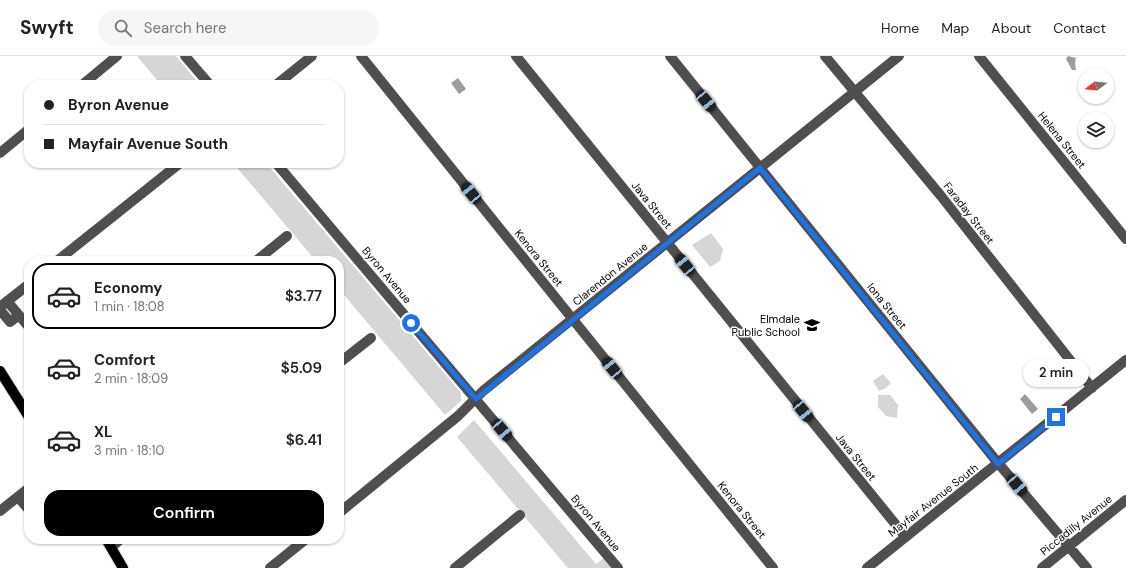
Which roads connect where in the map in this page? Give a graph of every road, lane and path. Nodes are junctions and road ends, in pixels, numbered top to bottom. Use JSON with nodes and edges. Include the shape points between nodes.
{"nodes":[{"id":1,"x":117,"y":56,"type":"edge"},
{"id":2,"x":185,"y":56,"type":"edge"},
{"id":3,"x":312,"y":56,"type":"edge"},
{"id":4,"x":361,"y":56,"type":"edge"},
{"id":5,"x":516,"y":56,"type":"edge"},
{"id":6,"x":670,"y":56,"type":"edge"},
{"id":7,"x":825,"y":56,"type":"edge"},
{"id":8,"x":898,"y":56,"type":"edge"},
{"id":9,"x":979,"y":56,"type":"edge"},
{"id":10,"x":88,"y":80,"type":"edge"},
{"id":11,"x":206,"y":80,"type":"edge"},
{"id":12,"x":282,"y":80,"type":"edge"},
{"id":13,"x":854,"y":92,"type":"junction"},
{"id":14,"x":24,"y":133,"type":"edge"},
{"id":15,"x":0,"y":153,"type":"edge"},
{"id":16,"x":174,"y":168,"type":"edge"},
{"id":17,"x":280,"y":168,"type":"edge"},
{"id":18,"x":760,"y":168,"type":"junction"},
{"id":19,"x":287,"y":236,"type":"dead end"},
{"id":20,"x":1126,"y":239,"type":"edge"},
{"id":21,"x":667,"y":243,"type":"junction"},
{"id":22,"x":64,"y":256,"type":"edge"},
{"id":23,"x":262,"y":256,"type":"edge"},
{"id":24,"x":24,"y":288,"type":"edge"},
{"id":25,"x":2,"y":306,"type":"edge"},
{"id":26,"x":573,"y":319,"type":"junction"},
{"id":27,"x":24,"y":321,"type":"edge"},
{"id":28,"x":371,"y":338,"type":"dead end"},
{"id":29,"x":344,"y":359,"type":"edge"},
{"id":30,"x":1126,"y":360,"type":"edge"},
{"id":31,"x":0,"y":371,"type":"edge"},
{"id":32,"x":1092,"y":388,"type":"junction"},
{"id":33,"x":476,"y":399,"type":"junction"},
{"id":34,"x":24,"y":409,"type":"edge"},
{"id":35,"x":998,"y":464,"type":"junction"},
{"id":36,"x":24,"y":492,"type":"edge"},
{"id":37,"x":18,"y":497,"type":"junction"},
{"id":38,"x":1126,"y":500,"type":"edge"},
{"id":39,"x":24,"y":504,"type":"edge"},
{"id":40,"x":344,"y":509,"type":"edge"},
{"id":41,"x":0,"y":511,"type":"edge"},
{"id":42,"x":520,"y":515,"type":"dead end"},
{"id":43,"x":905,"y":536,"type":"junction"},
{"id":44,"x":109,"y":544,"type":"edge"},
{"id":45,"x":300,"y":544,"type":"edge"},
{"id":46,"x":1068,"y":546,"type":"junction"},
{"id":47,"x":122,"y":567,"type":"edge"},
{"id":48,"x":270,"y":568,"type":"edge"},
{"id":49,"x":455,"y":568,"type":"edge"},
{"id":50,"x":618,"y":568,"type":"edge"},
{"id":51,"x":774,"y":568,"type":"edge"},
{"id":52,"x":867,"y":568,"type":"edge"},
{"id":53,"x":1042,"y":568,"type":"edge"},
{"id":54,"x":1087,"y":568,"type":"edge"}],
"edges":[{"from":1,"to":10,"type":"street"},
{"from":2,"to":11,"type":"street"},
{"from":3,"to":12,"type":"street"},
{"from":4,"to":26,"type":"street","name":"Kenora Street"},
{"from":5,"to":21,"type":"street","name":"Java Street"},
{"from":6,"to":18,"type":"street","name":"Iona Street"},
{"from":7,"to":13,"type":"street","name":"Faraday Street"},
{"from":8,"to":13,"type":"street","name":"Clarendon Avenue"},
{"from":9,"to":20,"type":"street","name":"Helena Street"},
{"from":13,"to":18,"type":"street","name":"Clarendon Avenue"},
{"from":13,"to":32,"type":"street","name":"Faraday Street","via":[[941,196]]},
{"from":14,"to":15,"type":"street"},
{"from":16,"to":22,"type":"street"},
{"from":17,"to":33,"type":"street","name":"Byron Avenue"},
{"from":18,"to":21,"type":"street","name":"Clarendon Avenue"},
{"from":18,"to":35,"type":"street","name":"Iona Street"},
{"from":19,"to":23,"type":"street"},
{"from":21,"to":26,"type":"street","name":"Clarendon Avenue"},
{"from":21,"to":43,"type":"street","name":"Java Street"},
{"from":24,"to":25,"type":"street"},
{"from":25,"to":27,"type":"street","via":[[19,315]]},
{"from":26,"to":33,"type":"street","name":"Clarendon Avenue"},
{"from":26,"to":51,"type":"street","name":"Kenora Street"},
{"from":28,"to":29,"type":"street"},
{"from":30,"to":32,"type":"street","name":"Mayfair Avenue South"},
{"from":31,"to":34,"type":"main road"},
{"from":32,"to":35,"type":"street","name":"Mayfair Avenue South"},
{"from":33,"to":40,"type":"street","name":"Clarendon Avenue"},
{"from":33,"to":50,"type":"street","name":"Byron Avenue"},
{"from":35,"to":43,"type":"street","name":"Mayfair Avenue South"},
{"from":35,"to":46,"type":"street","name":"Iona Street"},
{"from":36,"to":37,"type":"street"},
{"from":37,"to":39,"type":"street"},
{"from":37,"to":41,"type":"street"},
{"from":38,"to":46,"type":"street","name":"Piccadilly Avenue"},
{"from":42,"to":49,"type":"street"},
{"from":43,"to":52,"type":"street","name":"Mayfair Avenue South"},
{"from":44,"to":47,"type":"main road"},
{"from":45,"to":48,"type":"street"},
{"from":46,"to":53,"type":"street","name":"Piccadilly Avenue"},
{"from":46,"to":54,"type":"street","name":"Iona Street"}]}
